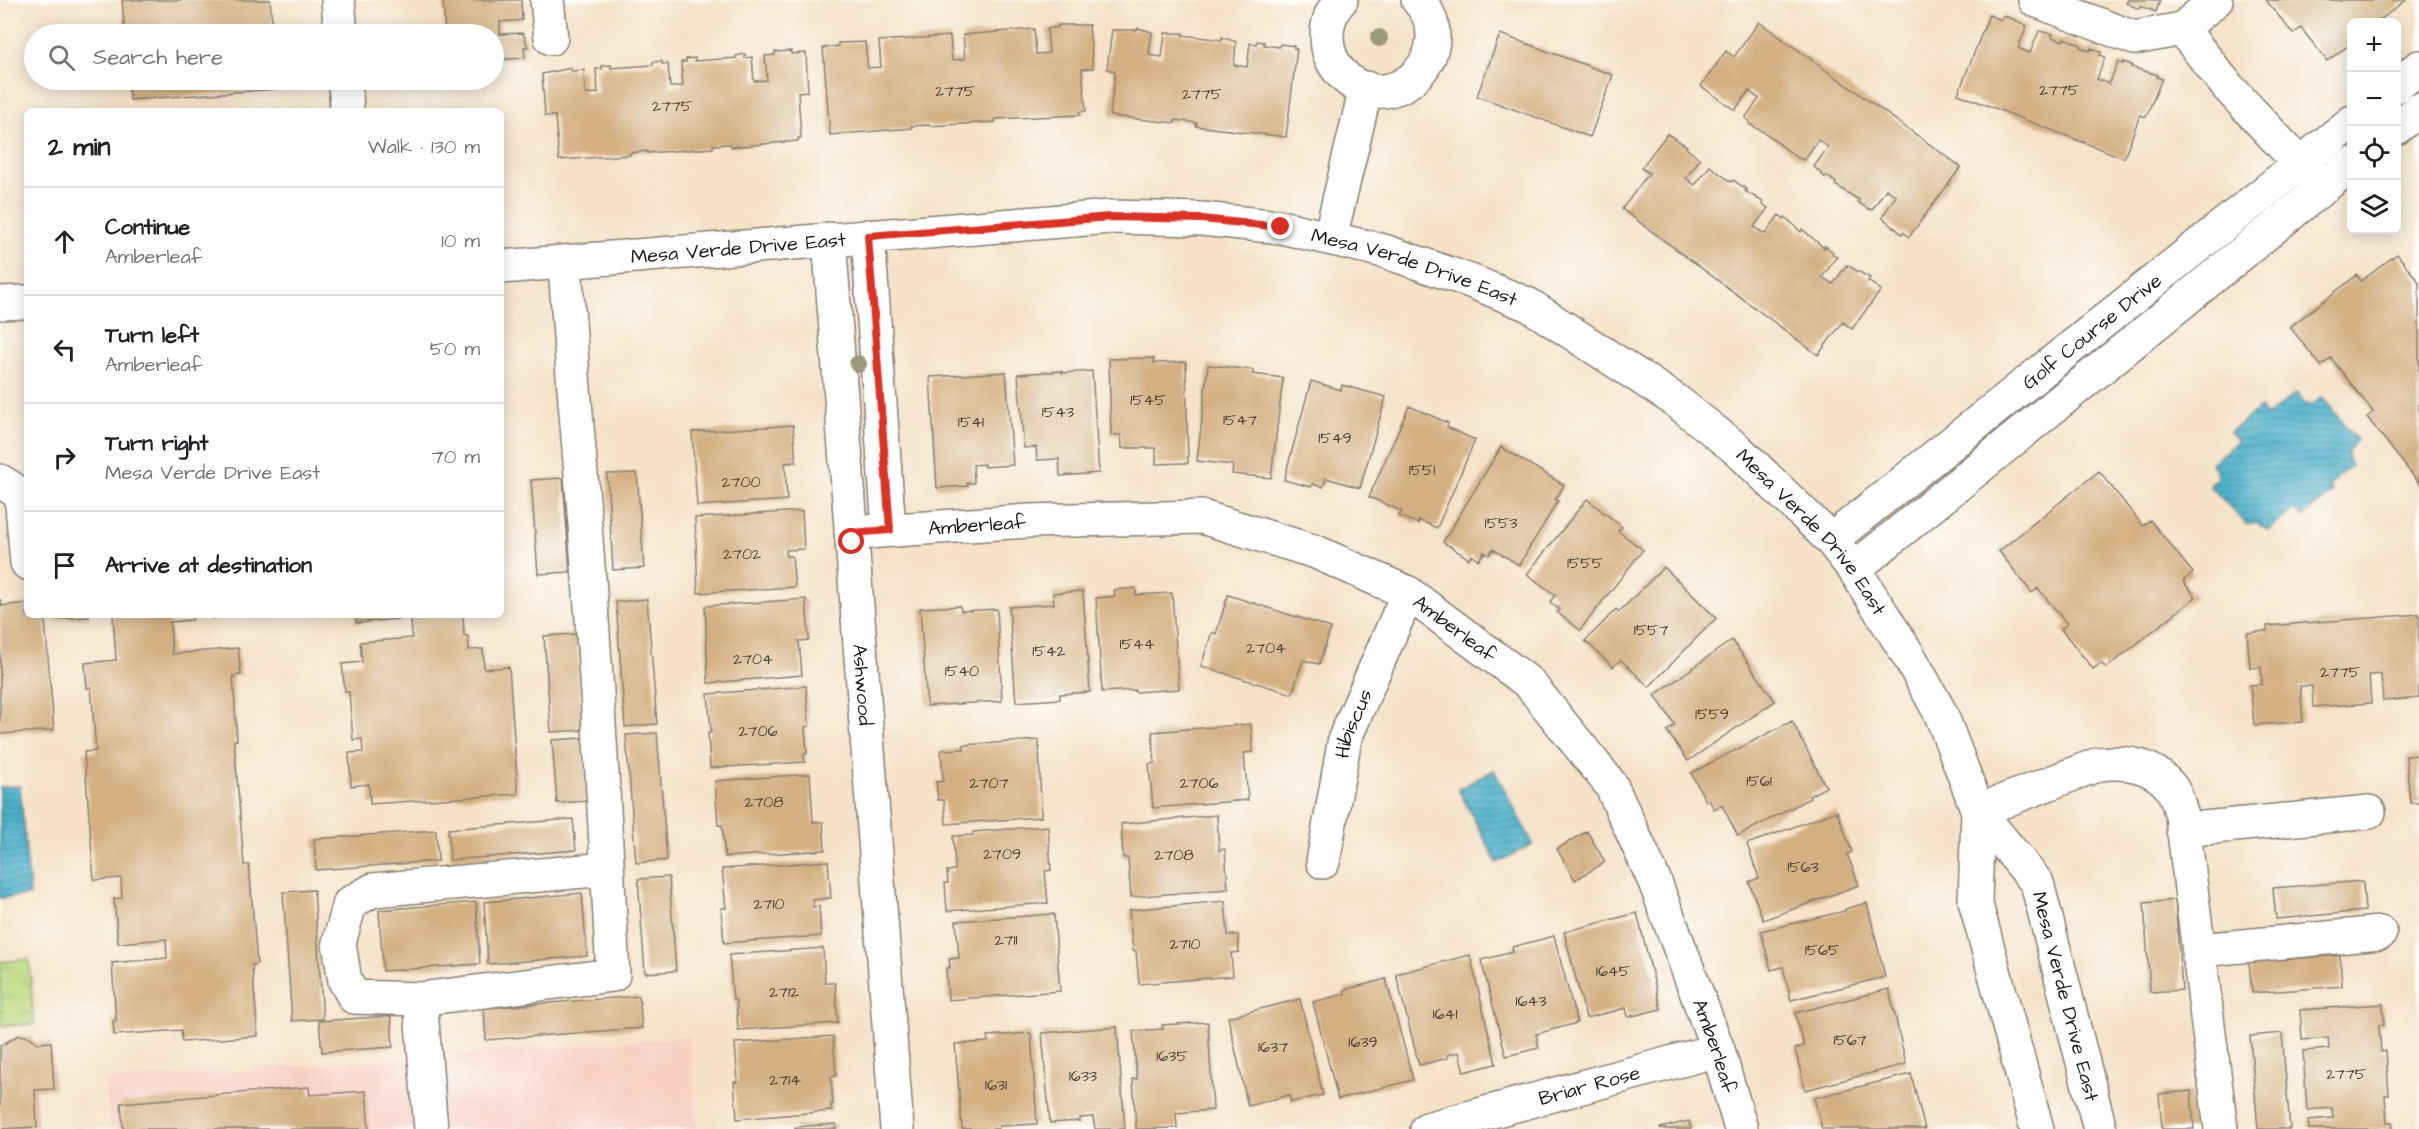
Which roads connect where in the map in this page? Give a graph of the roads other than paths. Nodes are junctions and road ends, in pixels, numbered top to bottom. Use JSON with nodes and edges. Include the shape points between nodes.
{"nodes":[{"id":1,"x":338,"y":0,"type":"edge"},
{"id":2,"x":547,"y":0,"type":"edge"},
{"id":3,"x":1341,"y":0,"type":"edge"},
{"id":4,"x":1418,"y":0,"type":"edge"},
{"id":5,"x":2035,"y":0,"type":"edge"},
{"id":6,"x":2216,"y":0,"type":"edge"},
{"id":7,"x":340,"y":24,"type":"edge"},
{"id":8,"x":2182,"y":29,"type":"junction"},
{"id":9,"x":551,"y":38,"type":"dead end"},
{"id":10,"x":2419,"y":68,"type":"edge"},
{"id":11,"x":2401,"y":83,"type":"edge"},
{"id":12,"x":1366,"y":88,"type":"junction"},
{"id":13,"x":346,"y":90,"type":"edge"},
{"id":14,"x":347,"y":108,"type":"edge"},
{"id":15,"x":2419,"y":110,"type":"edge"},
{"id":16,"x":2347,"y":126,"type":"edge"},
{"id":17,"x":2399,"y":126,"type":"edge"},
{"id":18,"x":2299,"y":164,"type":"junction"},
{"id":19,"x":2347,"y":168,"type":"edge"},
{"id":20,"x":2322,"y":187,"type":"junction"},
{"id":21,"x":868,"y":236,"type":"junction"},
{"id":22,"x":1330,"y":238,"type":"junction"},
{"id":23,"x":829,"y":239,"type":"junction"},
{"id":24,"x":565,"y":262,"type":"junction"},
{"id":25,"x":504,"y":267,"type":"edge"},
{"id":26,"x":24,"y":302,"type":"edge"},
{"id":27,"x":0,"y":303,"type":"edge"},
{"id":28,"x":0,"y":481,"type":"edge"},
{"id":29,"x":24,"y":528,"type":"edge"},
{"id":30,"x":890,"y":530,"type":"junction"},
{"id":31,"x":851,"y":533,"type":"junction"},
{"id":32,"x":1831,"y":540,"type":"junction"},
{"id":33,"x":24,"y":569,"type":"edge"},
{"id":34,"x":1854,"y":569,"type":"junction"},
{"id":35,"x":0,"y":571,"type":"edge"},
{"id":36,"x":1408,"y":593,"type":"junction"},
{"id":37,"x":1978,"y":811,"type":"junction"},
{"id":38,"x":2369,"y":812,"type":"dead end"},
{"id":39,"x":2183,"y":830,"type":"junction"},
{"id":40,"x":1323,"y":862,"type":"dead end"},
{"id":41,"x":608,"y":869,"type":"junction"},
{"id":42,"x":2380,"y":933,"type":"dead end"},
{"id":43,"x":2199,"y":950,"type":"junction"},
{"id":44,"x":420,"y":999,"type":"junction"},
{"id":45,"x":1718,"y":1050,"type":"junction"},
{"id":46,"x":431,"y":1129,"type":"edge"},
{"id":47,"x":897,"y":1129,"type":"edge"},
{"id":48,"x":1427,"y":1129,"type":"edge"},
{"id":49,"x":1741,"y":1129,"type":"edge"},
{"id":50,"x":2037,"y":1129,"type":"edge"},
{"id":51,"x":2100,"y":1129,"type":"edge"},
{"id":52,"x":2222,"y":1129,"type":"edge"}],
"edges":[{"from":1,"to":7,"type":"street"},
{"from":2,"to":9,"type":"street"},
{"from":3,"to":12,"type":"street","via":[[1329,21],[1329,54],[1337,70]]},
{"from":4,"to":12,"type":"street","via":[[1433,26],[1434,44],[1428,62],[1402,86]]},
{"from":5,"to":8,"type":"street","via":[[2134,38]]},
{"from":6,"to":8,"type":"street"},
{"from":8,"to":18,"type":"street","via":[[2228,87]]},
{"from":10,"to":11,"type":"street"},
{"from":12,"to":22,"type":"street"},
{"from":13,"to":14,"type":"street"},
{"from":15,"to":17,"type":"street"},
{"from":16,"to":18,"type":"street","name":"Golf Course Drive"},
{"from":18,"to":20,"type":"street"},
{"from":18,"to":32,"type":"street","name":"Golf Course Drive"},
{"from":19,"to":20,"type":"street","name":"Golf Course Drive"},
{"from":20,"to":34,"type":"street","name":"Golf Course Drive"},
{"from":21,"to":22,"type":"street","name":"Mesa Verde Drive East","via":[[1110,217],[1214,220],[1281,227]]},
{"from":21,"to":23,"type":"street","name":"Mesa Verde Drive East"},
{"from":21,"to":30,"type":"street"},
{"from":22,"to":32,"type":"street","name":"Mesa Verde Drive East","via":[[1395,255],[1529,305],[1701,420],[1738,450]]},
{"from":23,"to":24,"type":"street","name":"Mesa Verde Drive East"},
{"from":23,"to":31,"type":"street","name":"Ashwood"},
{"from":24,"to":25,"type":"street","name":"Mesa Verde Drive East"},
{"from":24,"to":41,"type":"street"},
{"from":26,"to":27,"type":"street"},
{"from":28,"to":29,"type":"street","via":[[21,494]]},
{"from":30,"to":31,"type":"street","name":"Amberleaf"},
{"from":30,"to":36,"type":"street","name":"Amberleaf","via":[[1028,521],[1202,517],[1316,552]]},
{"from":31,"to":47,"type":"street","name":"Ashwood"},
{"from":32,"to":34,"type":"street","name":"Mesa Verde Drive East"},
{"from":33,"to":35,"type":"street"},
{"from":34,"to":37,"type":"street","name":"Mesa Verde Drive East","via":[[1941,714]]},
{"from":36,"to":40,"type":"street","name":"Hibiscus","via":[[1345,738]]},
{"from":36,"to":45,"type":"street","name":"Amberleaf","via":[[1529,683],[1611,785],[1655,882]]},
{"from":37,"to":39,"type":"street","via":[[2099,764],[2120,761],[2155,773],[2170,786],[2182,816]]},
{"from":37,"to":50,"type":"street","name":"Mesa Verde Drive East","via":[[1975,901]]},
{"from":37,"to":51,"type":"street","name":"Mesa Verde Drive East","via":[[2037,883]]},
{"from":38,"to":39,"type":"street"},
{"from":39,"to":43,"type":"street"},
{"from":41,"to":44,"type":"street","via":[[613,975]]},
{"from":41,"to":44,"type":"street","via":[[373,890],[350,903],[339,943],[345,981],[354,997]]},
{"from":42,"to":43,"type":"street"},
{"from":43,"to":52,"type":"street"},
{"from":44,"to":46,"type":"street"},
{"from":45,"to":48,"type":"street","name":"Briar Rose"},
{"from":45,"to":49,"type":"street","name":"Amberleaf"}]}
